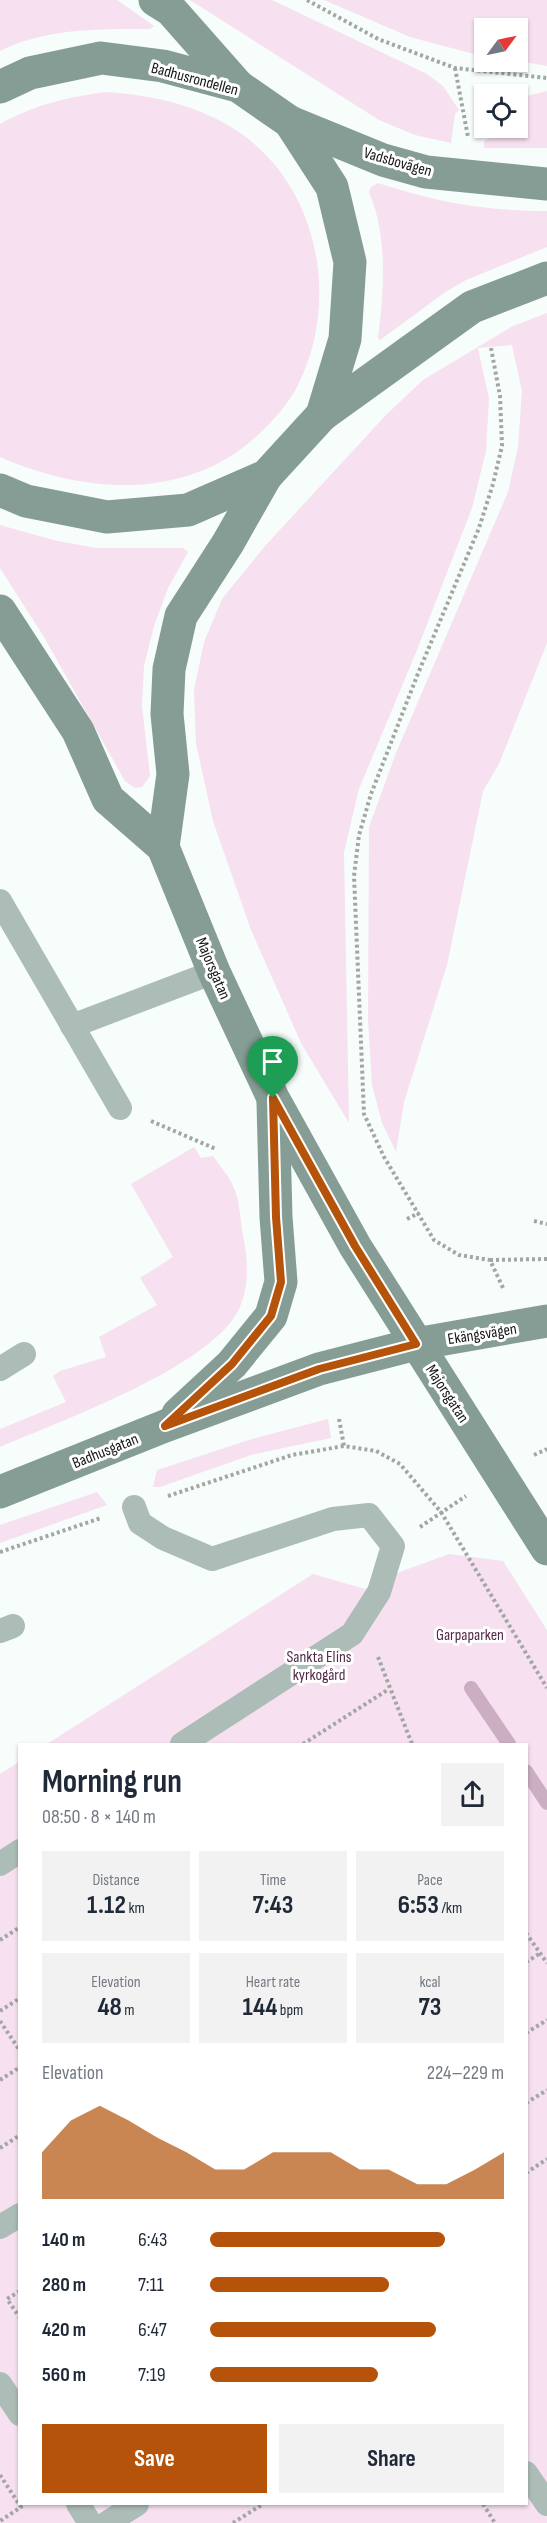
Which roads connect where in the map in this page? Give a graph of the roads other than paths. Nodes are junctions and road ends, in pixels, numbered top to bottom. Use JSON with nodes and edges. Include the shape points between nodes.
{"nodes":[{"id":1,"x":155,"y":0,"type":"edge"},
{"id":2,"x":238,"y":86,"type":"junction"},
{"id":3,"x":0,"y":87,"type":"edge"},
{"id":4,"x":290,"y":122,"type":"junction"},
{"id":5,"x":547,"y":184,"type":"edge"},
{"id":6,"x":547,"y":278,"type":"edge"},
{"id":7,"x":322,"y":415,"type":"junction"},
{"id":8,"x":266,"y":476,"type":"junction"},
{"id":9,"x":0,"y":489,"type":"edge"},
{"id":10,"x":0,"y":611,"type":"edge"},
{"id":11,"x":163,"y":847,"type":"junction"},
{"id":12,"x":0,"y":901,"type":"edge"},
{"id":13,"x":214,"y":972,"type":"junction"},
{"id":14,"x":72,"y":1026,"type":"junction"},
{"id":15,"x":273,"y":1098,"type":"junction"},
{"id":16,"x":120,"y":1108,"type":"road end"},
{"id":17,"x":547,"y":1321,"type":"edge"},
{"id":18,"x":416,"y":1344,"type":"junction"},
{"id":19,"x":24,"y":1354,"type":"dead end"},
{"id":20,"x":0,"y":1369,"type":"edge"},
{"id":21,"x":165,"y":1426,"type":"junction"},
{"id":22,"x":0,"y":1492,"type":"edge"},
{"id":23,"x":134,"y":1507,"type":"road end"},
{"id":24,"x":547,"y":1549,"type":"edge"},
{"id":25,"x":184,"y":1743,"type":"edge"},
{"id":26,"x":18,"y":1852,"type":"edge"},
{"id":27,"x":0,"y":1864,"type":"edge"},
{"id":28,"x":18,"y":2216,"type":"edge"},
{"id":29,"x":0,"y":2228,"type":"edge"},
{"id":30,"x":0,"y":2384,"type":"edge"},
{"id":31,"x":18,"y":2411,"type":"edge"},
{"id":32,"x":528,"y":2476,"type":"edge"},
{"id":33,"x":547,"y":2504,"type":"edge"},
{"id":34,"x":79,"y":2505,"type":"edge"},
{"id":35,"x":135,"y":2505,"type":"edge"},
{"id":36,"x":90,"y":2523,"type":"edge"},
{"id":37,"x":107,"y":2523,"type":"edge"}],
"edges":[{"from":1,"to":2,"type":"main road","via":[[171,10]]},
{"from":2,"to":3,"type":"main road","name":"Badhusrondellen","via":[[163,66],[100,58],[30,73]]},
{"from":2,"to":4,"type":"main road","name":"Badhusrondellen"},
{"from":4,"to":5,"type":"main road","name":"Vadsbovägen","via":[[383,160],[426,172]]},
{"from":4,"to":7,"type":"main road","name":"Badhusrondellen","via":[[332,187],[350,262],[345,339]]},
{"from":6,"to":7,"type":"main road","via":[[472,307]]},
{"from":7,"to":8,"type":"main road","name":"Badhusrondellen"},
{"from":8,"to":9,"type":"main road","name":"Badhusrondellen","via":[[188,510],[107,517],[26,501]]},
{"from":8,"to":11,"type":"main road","name":"Majorsgatan","via":[[181,616],[169,669],[167,714],[173,774]]},
{"from":10,"to":11,"type":"main road","name":"Majorsgatan","via":[[78,731],[108,799]]},
{"from":11,"to":13,"type":"main road","name":"Majorsgatan"},
{"from":12,"to":14,"type":"lane"},
{"from":13,"to":14,"type":"lane"},
{"from":13,"to":15,"type":"main road","name":"Majorsgatan"},
{"from":14,"to":16,"type":"lane"},
{"from":15,"to":18,"type":"main road","name":"Majorsgatan","via":[[355,1246]]},
{"from":15,"to":21,"type":"main road","via":[[281,1282],[271,1316],[232,1364]]},
{"from":17,"to":18,"type":"main road","name":"Ekängsvägen"},
{"from":18,"to":21,"type":"main road","name":"Badhusgatan","via":[[319,1369]]},
{"from":18,"to":24,"type":"main road","name":"Majorsgatan"},
{"from":19,"to":20,"type":"lane"},
{"from":21,"to":22,"type":"main road","name":"Badhusgatan"},
{"from":23,"to":25,"type":"lane","via":[[141,1523],[148,1528],[212,1559],[333,1519],[369,1515],[393,1546],[379,1592],[352,1634]]},
{"from":26,"to":27,"type":"lane"},
{"from":28,"to":29,"type":"lane"},
{"from":30,"to":31,"type":"lane"},
{"from":32,"to":33,"type":"lane"},
{"from":34,"to":36,"type":"lane"},
{"from":35,"to":37,"type":"lane"}]}
